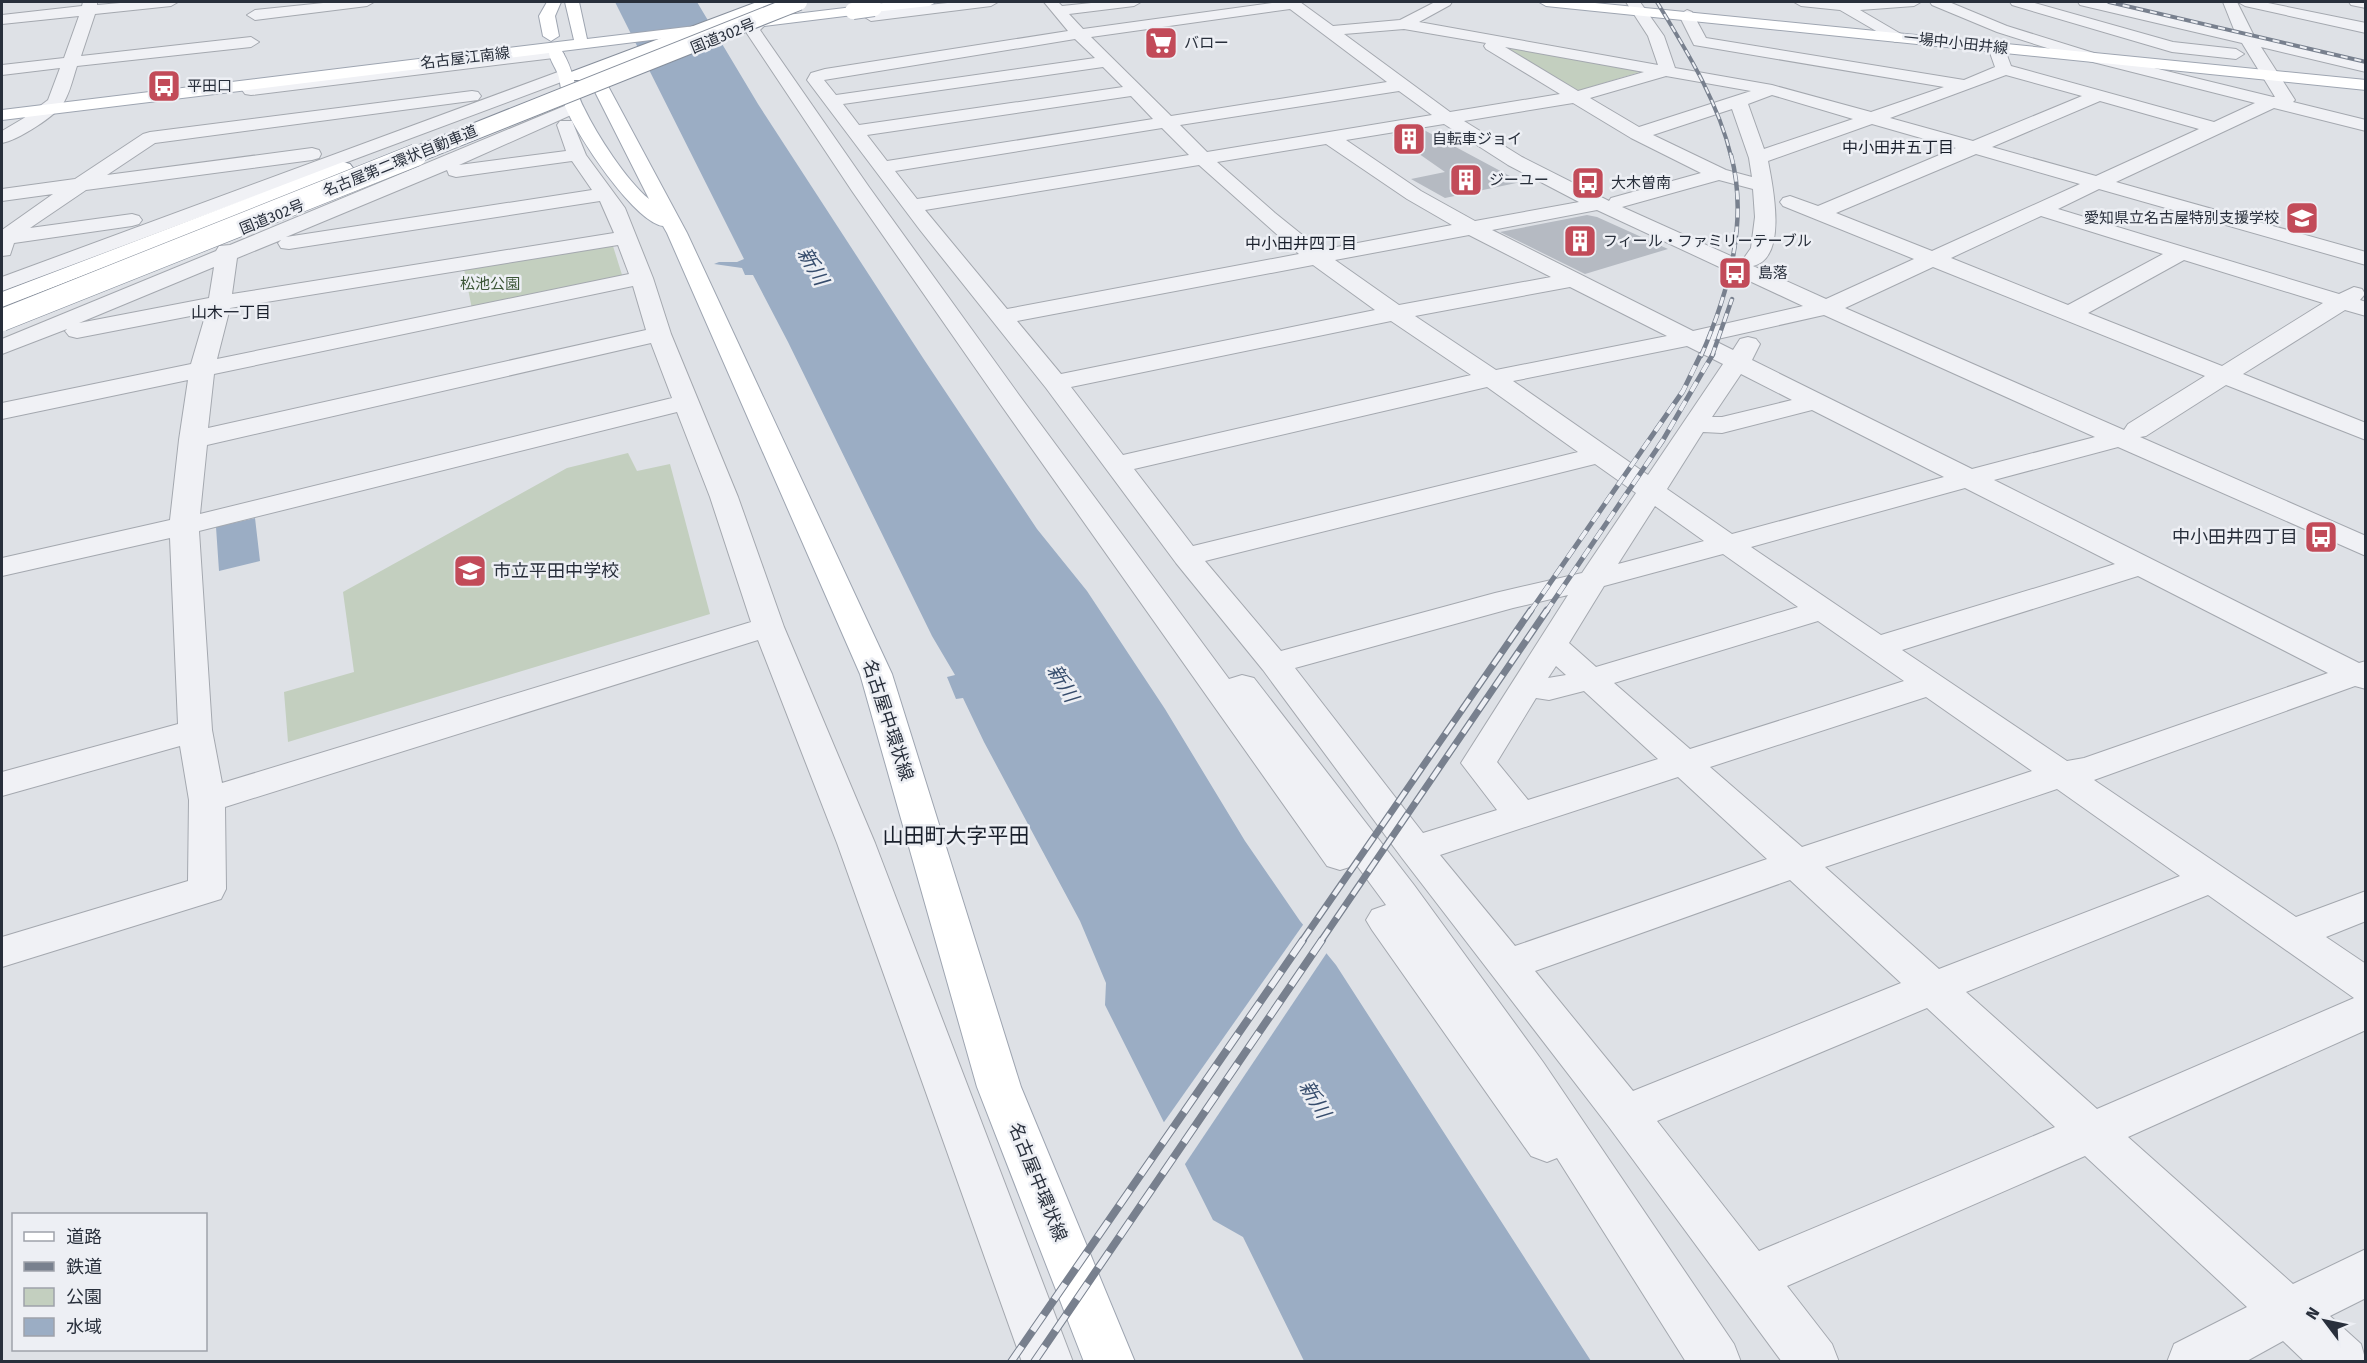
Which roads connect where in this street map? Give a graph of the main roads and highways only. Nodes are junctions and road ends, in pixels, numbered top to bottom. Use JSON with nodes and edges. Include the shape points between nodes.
{"nodes":[{"id":1,"x":554,"y":2,"type":"edge"},
{"id":2,"x":572,"y":2,"type":"edge"},
{"id":3,"x":804,"y":2,"type":"edge"},
{"id":4,"x":889,"y":2,"type":"edge"},
{"id":5,"x":929,"y":2,"type":"edge"},
{"id":6,"x":1546,"y":2,"type":"edge"},
{"id":7,"x":1637,"y":6,"type":"edge"},
{"id":8,"x":764,"y":8,"type":"edge"},
{"id":9,"x":862,"y":8,"type":"edge"},
{"id":10,"x":720,"y":21,"type":"junction"},
{"id":11,"x":689,"y":29,"type":"junction"},
{"id":12,"x":551,"y":36,"type":"road end"},
{"id":13,"x":588,"y":40,"type":"junction"},
{"id":14,"x":556,"y":54,"type":"road end"},
{"id":15,"x":592,"y":77,"type":"junction"},
{"id":16,"x":2366,"y":85,"type":"edge"},
{"id":17,"x":53,"y":106,"type":"junction"},
{"id":18,"x":2,"y":109,"type":"edge"},
{"id":19,"x":2,"y":115,"type":"edge"},
{"id":20,"x":568,"y":122,"type":"junction"},
{"id":21,"x":339,"y":168,"type":"junction"},
{"id":22,"x":379,"y":177,"type":"junction"},
{"id":23,"x":677,"y":233,"type":"junction"},
{"id":24,"x":2,"y":292,"type":"edge"},
{"id":25,"x":2,"y":300,"type":"edge"},
{"id":26,"x":2,"y":307,"type":"edge"},
{"id":27,"x":2,"y":320,"type":"edge"},
{"id":28,"x":2,"y":326,"type":"edge"},
{"id":29,"x":2,"y":333,"type":"edge"},
{"id":30,"x":1110,"y":1362,"type":"edge"}],
"edges":[{"from":1,"to":12,"type":"main road","via":[[548,15]]},
{"from":2,"to":13,"type":"main road"},
{"from":3,"to":8,"type":"main road","name":"国道302号"},
{"from":3,"to":27,"type":"main road","name":"名古屋第二環状自動車道","bridge":true},
{"from":4,"to":9,"type":"main road","name":"名古屋江南線"},
{"from":5,"to":9,"type":"main road","name":"名古屋江南線"},
{"from":6,"to":7,"type":"main road","name":"一場中小田井線"},
{"from":7,"to":16,"type":"main road","name":"一場中小田井線","via":[[1687,15]]},
{"from":8,"to":9,"type":"main road","name":"名古屋江南線"},
{"from":8,"to":10,"type":"main road","name":"国道302号"},
{"from":8,"to":10,"type":"main road","name":"名古屋江南線"},
{"from":8,"to":11,"type":"main road","name":"名古屋江南線"},
{"from":8,"to":15,"type":"main road","name":"国道302号","bridge":true,"via":[[735,32]]},
{"from":8,"to":26,"type":"main road","name":"名古屋第二環状自動車道"},
{"from":10,"to":11,"type":"main road","name":"国道302号"},
{"from":11,"to":13,"type":"main road","name":"名古屋江南線"},
{"from":11,"to":15,"type":"main road","name":"国道302号"},
{"from":13,"to":15,"type":"main road"},
{"from":13,"to":17,"type":"main road","name":"名古屋江南線"},
{"from":14,"to":15,"type":"main road","name":"名古屋中環状線"},
{"from":15,"to":20,"type":"main road","name":"名古屋中環状線"},
{"from":15,"to":21,"type":"main road","name":"国道302号"},
{"from":15,"to":23,"type":"main road"},
{"from":17,"to":18,"type":"main road","name":"名古屋江南線"},
{"from":17,"to":19,"type":"main road","name":"名古屋江南線"},
{"from":20,"to":22,"type":"main road","name":"国道302号","bridge":true},
{"from":20,"to":23,"type":"main road","name":"名古屋中環状線","via":[[639,201]]},
{"from":21,"to":24,"type":"main road"},
{"from":21,"to":25,"type":"main road","name":"国道302号"},
{"from":22,"to":28,"type":"main road","name":"国道302号"},
{"from":22,"to":29,"type":"main road","via":[[255,242]]},
{"from":23,"to":30,"type":"main road","name":"名古屋中環状線","via":[[876,674],[999,1087]]}]}
